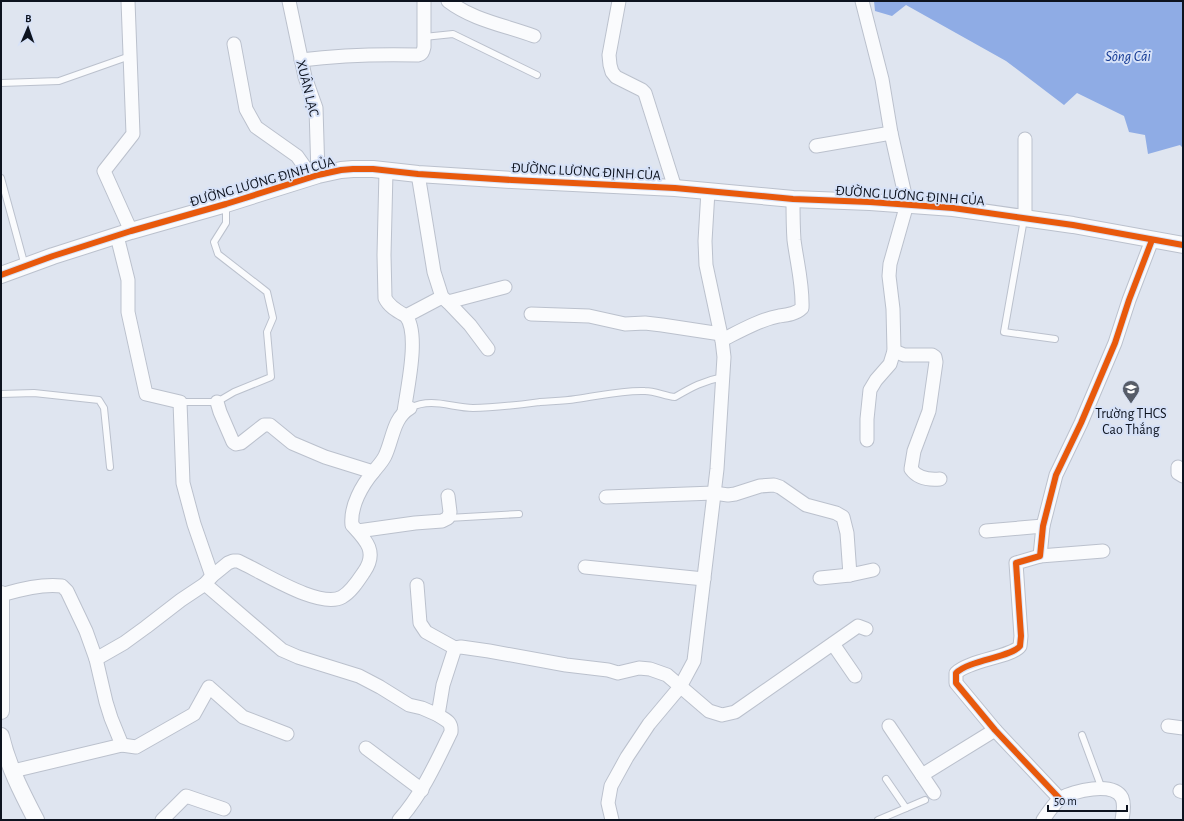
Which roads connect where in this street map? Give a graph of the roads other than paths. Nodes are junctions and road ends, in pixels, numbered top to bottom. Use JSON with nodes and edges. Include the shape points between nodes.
{"nodes":[{"id":1,"x":128,"y":1,"type":"edge"},
{"id":2,"x":289,"y":1,"type":"edge"},
{"id":3,"x":424,"y":1,"type":"edge"},
{"id":4,"x":448,"y":1,"type":"edge"},
{"id":5,"x":619,"y":1,"type":"edge"},
{"id":6,"x":862,"y":1,"type":"edge"},
{"id":7,"x":534,"y":36,"type":"dead end"},
{"id":8,"x":424,"y":37,"type":"junction"},
{"id":9,"x":234,"y":44,"type":"dead end"},
{"id":10,"x":130,"y":56,"type":"junction"},
{"id":11,"x":301,"y":60,"type":"junction"},
{"id":12,"x":537,"y":76,"type":"dead end"},
{"id":13,"x":1,"y":83,"type":"edge"},
{"id":14,"x":891,"y":133,"type":"junction"},
{"id":15,"x":1025,"y":138,"type":"dead end"},
{"id":16,"x":816,"y":146,"type":"dead end"},
{"id":17,"x":386,"y":171,"type":"junction"},
{"id":18,"x":418,"y":174,"type":"junction"},
{"id":19,"x":315,"y":176,"type":"junction"},
{"id":20,"x":1,"y":178,"type":"edge"},
{"id":21,"x":675,"y":188,"type":"junction"},
{"id":22,"x":708,"y":191,"type":"junction"},
{"id":23,"x":793,"y":199,"type":"junction"},
{"id":24,"x":226,"y":204,"type":"junction"},
{"id":25,"x":907,"y":204,"type":"junction"},
{"id":26,"x":1024,"y":218,"type":"junction"},
{"id":27,"x":124,"y":233,"type":"junction"},
{"id":28,"x":1152,"y":240,"type":"junction"},
{"id":29,"x":1183,"y":245,"type":"edge"},
{"id":30,"x":26,"y":267,"type":"junction"},
{"id":31,"x":1,"y":275,"type":"edge"},
{"id":32,"x":505,"y":287,"type":"dead end"},
{"id":33,"x":445,"y":300,"type":"junction"},
{"id":34,"x":531,"y":314,"type":"dead end"},
{"id":35,"x":406,"y":316,"type":"junction"},
{"id":36,"x":721,"y":337,"type":"junction"},
{"id":37,"x":1055,"y":339,"type":"dead end"},
{"id":38,"x":488,"y":349,"type":"dead end"},
{"id":39,"x":894,"y":351,"type":"junction"},
{"id":40,"x":723,"y":377,"type":"junction"},
{"id":41,"x":1,"y":394,"type":"edge"},
{"id":42,"x":180,"y":402,"type":"junction"},
{"id":43,"x":218,"y":402,"type":"junction"},
{"id":44,"x":407,"y":410,"type":"junction"},
{"id":45,"x":867,"y":440,"type":"dead end"},
{"id":46,"x":110,"y":466,"type":"dead end"},
{"id":47,"x":373,"y":472,"type":"junction"},
{"id":48,"x":940,"y":479,"type":"dead end"},
{"id":49,"x":714,"y":492,"type":"junction"},
{"id":50,"x":448,"y":496,"type":"dead end"},
{"id":51,"x":606,"y":497,"type":"dead end"},
{"id":52,"x":519,"y":514,"type":"dead end"},
{"id":53,"x":448,"y":518,"type":"junction"},
{"id":54,"x":1043,"y":526,"type":"junction"},
{"id":55,"x":358,"y":531,"type":"junction"},
{"id":56,"x":986,"y":531,"type":"dead end"},
{"id":57,"x":1103,"y":551,"type":"dead end"},
{"id":58,"x":1040,"y":556,"type":"junction"},
{"id":59,"x":585,"y":567,"type":"dead end"},
{"id":60,"x":873,"y":570,"type":"dead end"},
{"id":61,"x":850,"y":575,"type":"junction"},
{"id":62,"x":820,"y":578,"type":"dead end"},
{"id":63,"x":704,"y":579,"type":"junction"},
{"id":64,"x":209,"y":580,"type":"junction"},
{"id":65,"x":417,"y":585,"type":"dead end"},
{"id":66,"x":1,"y":595,"type":"edge"},
{"id":67,"x":866,"y":629,"type":"dead end"},
{"id":68,"x":833,"y":644,"type":"junction"},
{"id":69,"x":455,"y":648,"type":"junction"},
{"id":70,"x":96,"y":659,"type":"junction"},
{"id":71,"x":854,"y":676,"type":"dead end"},
{"id":72,"x":680,"y":687,"type":"junction"},
{"id":73,"x":1,"y":711,"type":"edge"},
{"id":74,"x":438,"y":715,"type":"junction"},
{"id":75,"x":889,"y":726,"type":"dead end"},
{"id":76,"x":1168,"y":726,"type":"dead end"},
{"id":77,"x":1183,"y":728,"type":"edge"},
{"id":78,"x":995,"y":730,"type":"junction"},
{"id":79,"x":287,"y":734,"type":"dead end"},
{"id":80,"x":1082,"y":735,"type":"dead end"},
{"id":81,"x":1,"y":736,"type":"edge"},
{"id":82,"x":122,"y":745,"type":"junction"},
{"id":83,"x":366,"y":748,"type":"dead end"},
{"id":84,"x":12,"y":771,"type":"junction"},
{"id":85,"x":922,"y":775,"type":"junction"},
{"id":86,"x":886,"y":779,"type":"dead end"},
{"id":87,"x":1102,"y":789,"type":"junction"},
{"id":88,"x":422,"y":790,"type":"junction"},
{"id":89,"x":929,"y":796,"type":"joint"},
{"id":90,"x":1060,"y":799,"type":"junction"},
{"id":91,"x":906,"y":808,"type":"junction"},
{"id":92,"x":224,"y":809,"type":"dead end"},
{"id":93,"x":36,"y":820,"type":"edge"},
{"id":94,"x":162,"y":820,"type":"edge"},
{"id":95,"x":400,"y":820,"type":"edge"},
{"id":96,"x":612,"y":820,"type":"edge"},
{"id":97,"x":878,"y":820,"type":"edge"},
{"id":98,"x":1043,"y":820,"type":"edge"},
{"id":99,"x":1122,"y":820,"type":"edge"}],
"edges":[{"from":1,"to":10,"type":"street"},
{"from":2,"to":11,"type":"street","name":"XUÂN LẠC"},
{"from":3,"to":8,"type":"street"},
{"from":4,"to":7,"type":"street","via":[[484,21]]},
{"from":5,"to":21,"type":"street","via":[[609,55],[612,72],[616,77],[645,93]]},
{"from":6,"to":14,"type":"street","via":[[882,79]]},
{"from":8,"to":11,"type":"street","via":[[423,52],[418,55],[372,54]]},
{"from":8,"to":12,"type":"lane","via":[[454,34]]},
{"from":9,"to":19,"type":"street","via":[[246,109],[256,126],[297,156]]},
{"from":10,"to":13,"type":"lane","via":[[59,81]]},
{"from":10,"to":27,"type":"street","via":[[133,134],[104,171]]},
{"from":11,"to":19,"type":"street","name":"XUÂN LẠC","via":[[316,108]]},
{"from":14,"to":16,"type":"street"},
{"from":14,"to":25,"type":"street"},
{"from":15,"to":26,"type":"street"},
{"from":17,"to":18,"type":"street","name":"ĐƯỜNG LƯƠNG ĐỊNH CỦA"},
{"from":17,"to":19,"type":"street","name":"ĐƯỜNG LƯƠNG ĐỊNH CỦA","via":[[353,169]]},
{"from":17,"to":35,"type":"street","via":[[385,298],[390,305]]},
{"from":18,"to":21,"type":"street","name":"ĐƯỜNG LƯƠNG ĐỊNH CỦA"},
{"from":18,"to":33,"type":"street","via":[[434,272]]},
{"from":19,"to":24,"type":"street","name":"ĐƯỜNG LƯƠNG ĐỊNH CỦA"},
{"from":20,"to":30,"type":"lane"},
{"from":21,"to":22,"type":"street","name":"ĐƯỜNG LƯƠNG ĐỊNH CỦA"},
{"from":22,"to":23,"type":"street","name":"ĐƯỜNG LƯƠNG ĐỊNH CỦA"},
{"from":22,"to":36,"type":"street","via":[[706,265]]},
{"from":23,"to":25,"type":"street","name":"ĐƯỜNG LƯƠNG ĐỊNH CỦA"},
{"from":23,"to":36,"type":"street","via":[[794,240],[802,308],[792,314],[772,318]]},
{"from":24,"to":27,"type":"street","name":"ĐƯỜNG LƯƠNG ĐỊNH CỦA"},
{"from":24,"to":43,"type":"lane","via":[[226,223],[214,242],[218,254],[267,292],[273,318],[267,332],[271,377],[234,392]]},
{"from":25,"to":26,"type":"street","name":"ĐƯỜNG LƯƠNG ĐỊNH CỦA"},
{"from":25,"to":39,"type":"street","via":[[890,264]]},
{"from":26,"to":28,"type":"street","name":"ĐƯỜNG LƯƠNG ĐỊNH CỦA"},
{"from":26,"to":37,"type":"lane","via":[[1004,332]]},
{"from":27,"to":30,"type":"street","name":"ĐƯỜNG LƯƠNG ĐỊNH CỦA"},
{"from":27,"to":42,"type":"street","via":[[128,312],[146,394]]},
{"from":28,"to":29,"type":"street","name":"ĐƯỜNG LƯƠNG ĐỊNH CỦA"},
{"from":28,"to":54,"type":"street","via":[[1115,343],[1056,475]]},
{"from":30,"to":31,"type":"street","name":"ĐƯỜNG LƯƠNG ĐỊNH CỦA"},
{"from":32,"to":33,"type":"street"},
{"from":33,"to":35,"type":"street"},
{"from":33,"to":38,"type":"street","via":[[470,325]]},
{"from":34,"to":36,"type":"street","via":[[589,316],[625,324],[662,325]]},
{"from":35,"to":44,"type":"street","via":[[412,329],[413,347]]},
{"from":36,"to":40,"type":"street"},
{"from":39,"to":45,"type":"street","via":[[890,364],[870,390]]},
{"from":39,"to":48,"type":"street","via":[[904,355],[935,357],[929,411],[914,451],[911,469],[924,478]]},
{"from":40,"to":44,"type":"lane","via":[[694,386],[675,397],[636,391],[487,408],[433,403],[417,405]]},
{"from":40,"to":49,"type":"street"},
{"from":41,"to":46,"type":"lane","via":[[34,393],[99,400],[104,408]]},
{"from":42,"to":43,"type":"lane"},
{"from":42,"to":64,"type":"street","via":[[183,483]]},
{"from":43,"to":47,"type":"street","via":[[220,412],[236,444],[264,425],[270,425],[292,443],[325,457]]},
{"from":44,"to":47,"type":"street","via":[[392,434],[385,456]]},
{"from":47,"to":55,"type":"street","via":[[354,505],[352,525]]},
{"from":49,"to":51,"type":"street"},
{"from":49,"to":61,"type":"street","via":[[728,495],[774,485],[806,505],[843,517],[848,533]]},
{"from":49,"to":63,"type":"street"},
{"from":50,"to":53,"type":"street"},
{"from":52,"to":53,"type":"lane"},
{"from":53,"to":55,"type":"street","via":[[442,521]]},
{"from":54,"to":56,"type":"street"},
{"from":54,"to":58,"type":"street"},
{"from":55,"to":64,"type":"street","via":[[370,547],[370,560],[354,586],[344,596],[335,600],[301,592],[238,561],[228,563]]},
{"from":57,"to":58,"type":"street"},
{"from":58,"to":78,"type":"street","via":[[1016,563],[1020,646],[956,673],[956,683]]},
{"from":59,"to":63,"type":"street"},
{"from":60,"to":61,"type":"street"},
{"from":61,"to":62,"type":"street"},
{"from":63,"to":72,"type":"street","via":[[694,661]]},
{"from":64,"to":70,"type":"street","via":[[129,639]]},
{"from":64,"to":74,"type":"street","via":[[282,650],[359,676],[409,705]]},
{"from":65,"to":69,"type":"street","via":[[420,623],[423,628]]},
{"from":66,"to":70,"type":"street","via":[[45,585],[62,586],[67,591]]},
{"from":66,"to":73,"type":"street"},
{"from":67,"to":68,"type":"street","via":[[858,626]]},
{"from":68,"to":71,"type":"street"},
{"from":68,"to":72,"type":"street","via":[[735,712],[722,715],[709,711]]},
{"from":69,"to":72,"type":"street","via":[[489,651],[618,673],[639,668],[650,669],[667,675]]},
{"from":69,"to":74,"type":"street","via":[[443,685]]},
{"from":70,"to":82,"type":"street","via":[[106,702]]},
{"from":72,"to":96,"type":"street","via":[[649,724],[611,786],[608,803]]},
{"from":74,"to":88,"type":"street","via":[[449,722],[451,732]]},
{"from":75,"to":85,"type":"street"},
{"from":76,"to":77,"type":"street"},
{"from":78,"to":85,"type":"street"},
{"from":78,"to":90,"type":"street"},
{"from":79,"to":82,"type":"street","via":[[242,716],[209,687],[194,714],[136,747]]},
{"from":80,"to":87,"type":"lane"},
{"from":81,"to":84,"type":"street"},
{"from":82,"to":84,"type":"street"},
{"from":83,"to":88,"type":"street"},
{"from":84,"to":93,"type":"street"},
{"from":85,"to":89,"type":"street"},
{"from":86,"to":91,"type":"lane"},
{"from":87,"to":90,"type":"street","via":[[1091,788]]},
{"from":87,"to":99,"type":"street","via":[[1112,790],[1121,798]]},
{"from":88,"to":95,"type":"street"},
{"from":89,"to":91,"type":"lane"},
{"from":90,"to":98,"type":"street"},
{"from":91,"to":97,"type":"lane"},
{"from":92,"to":94,"type":"street","via":[[186,796]]}]}
